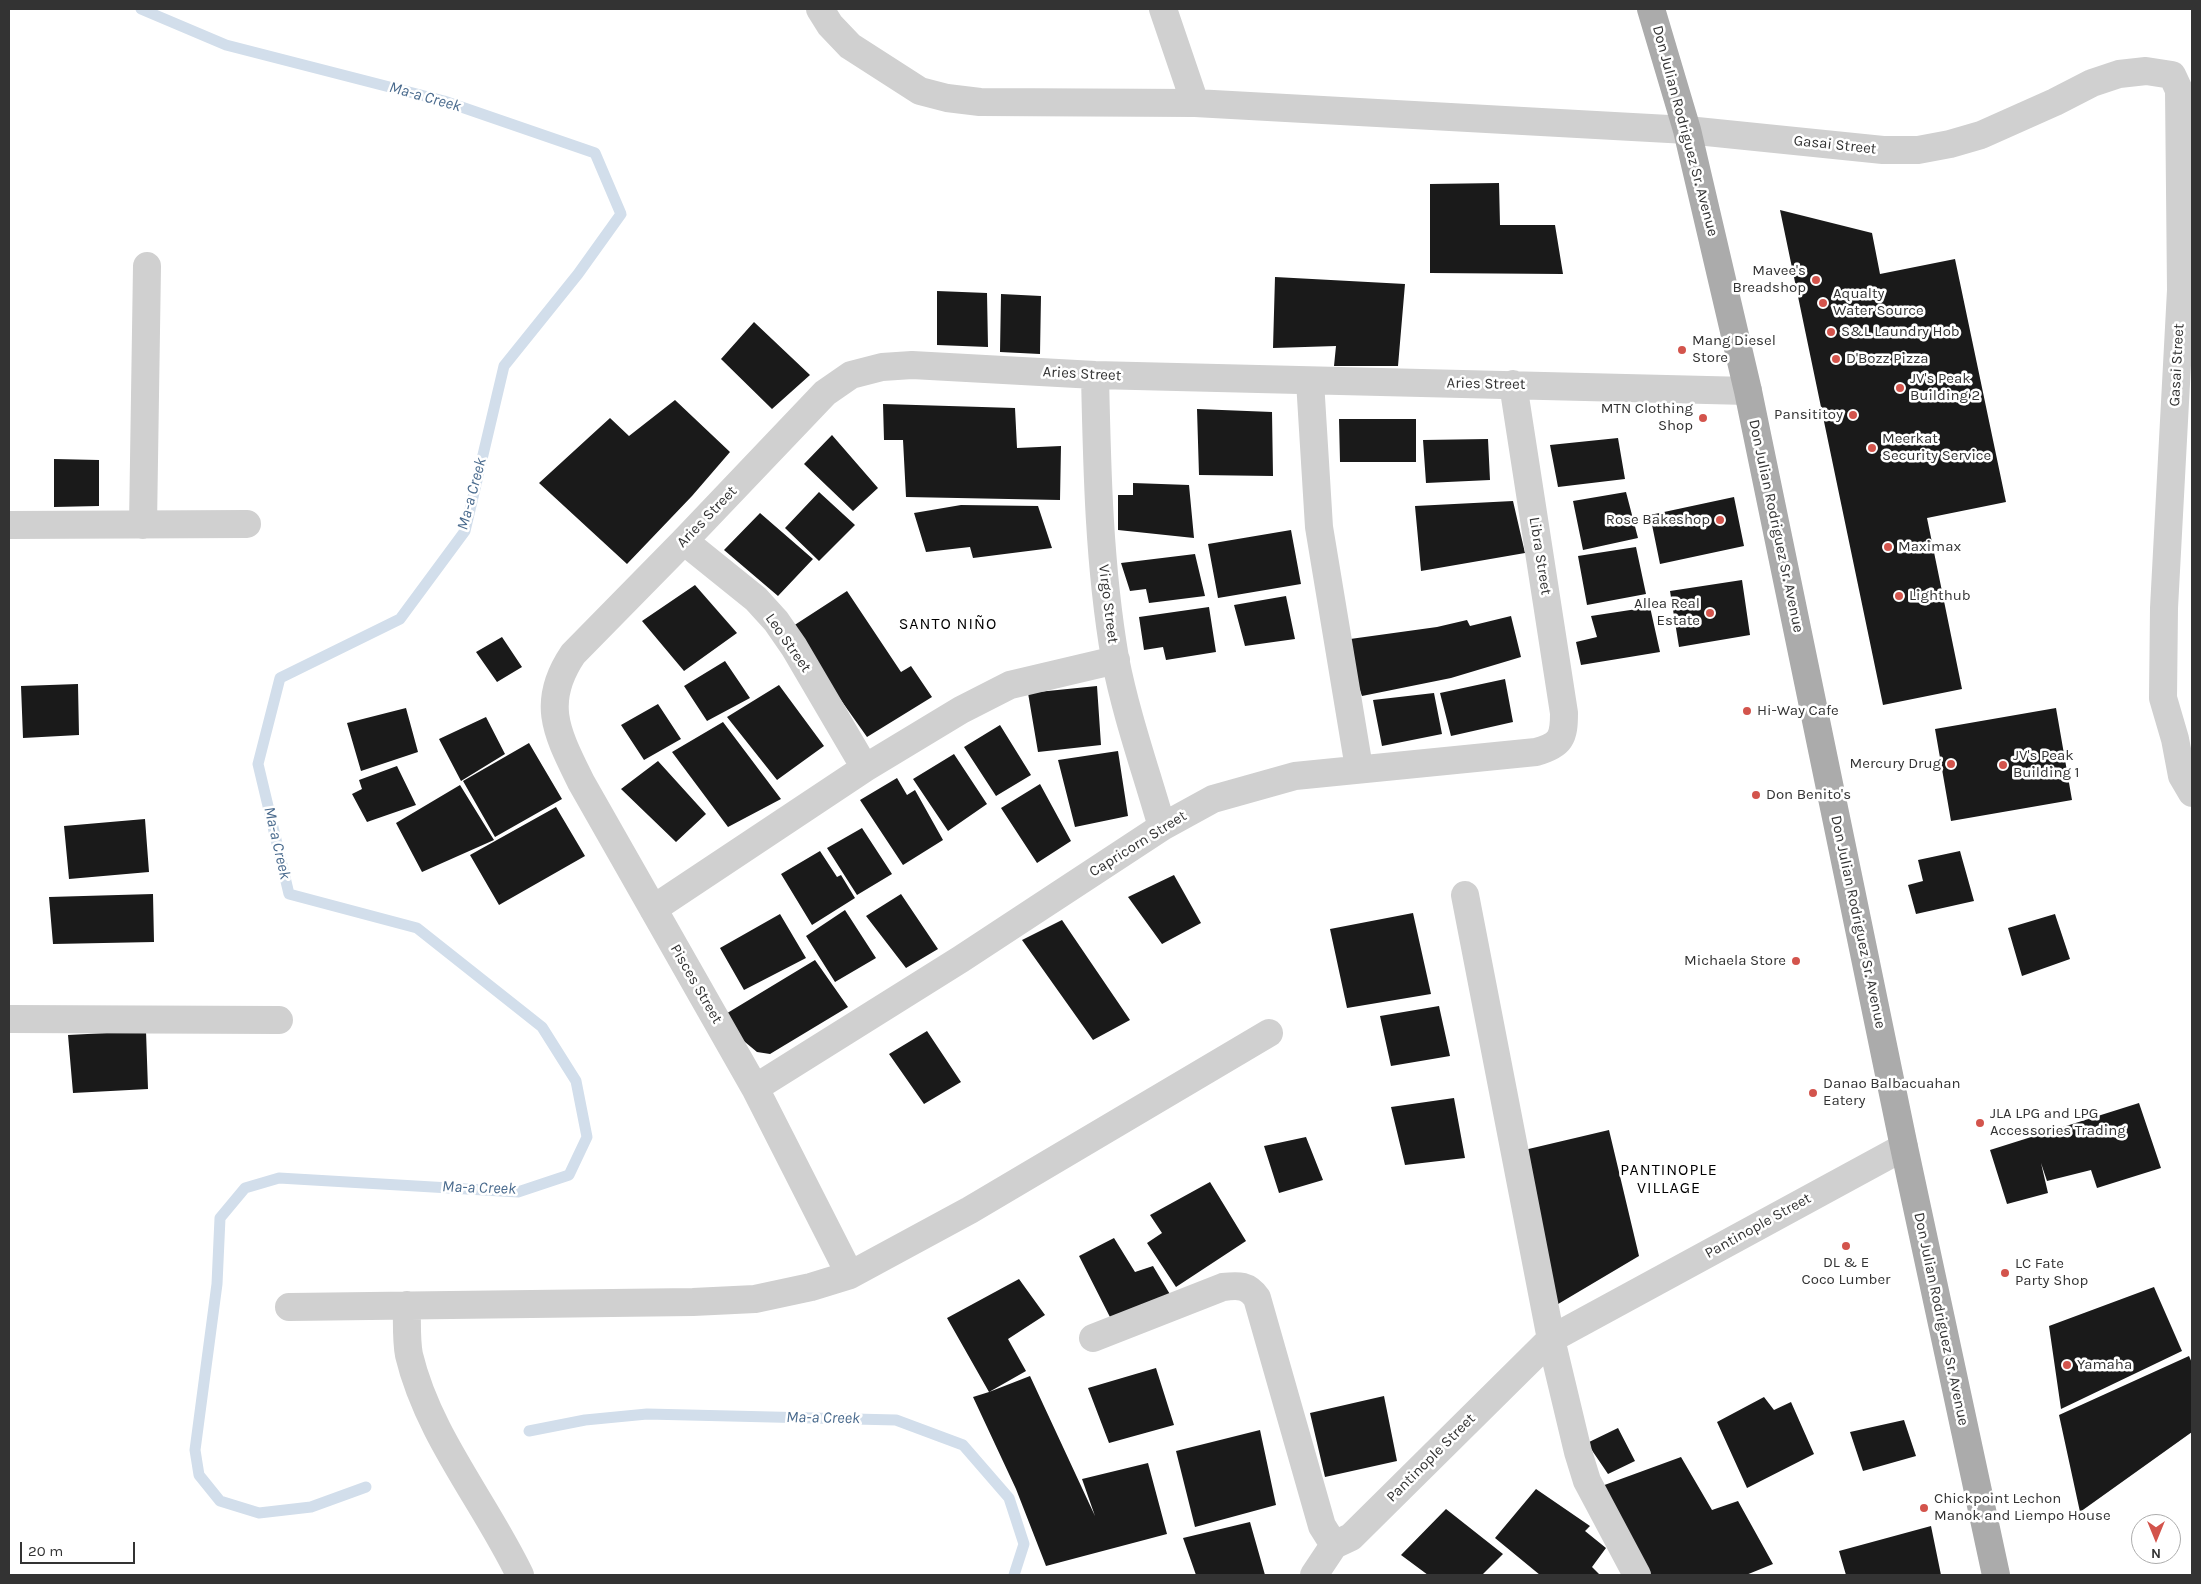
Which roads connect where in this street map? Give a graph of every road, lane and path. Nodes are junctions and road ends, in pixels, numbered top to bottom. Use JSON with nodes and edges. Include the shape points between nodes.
{"nodes":[{"id":1,"x":820,"y":9,"type":"edge"},
{"id":2,"x":1163,"y":9,"type":"edge"},
{"id":3,"x":1651,"y":9,"type":"edge"},
{"id":4,"x":1195,"y":103,"type":"junction"},
{"id":5,"x":1687,"y":130,"type":"junction"},
{"id":6,"x":147,"y":266,"type":"dead end"},
{"id":7,"x":2186,"y":292,"type":"edge"},
{"id":8,"x":1095,"y":375,"type":"junction"},
{"id":9,"x":1310,"y":381,"type":"junction"},
{"id":10,"x":1513,"y":384,"type":"junction"},
{"id":11,"x":1748,"y":391,"type":"junction"},
{"id":12,"x":247,"y":524,"type":"dead end"},
{"id":13,"x":9,"y":525,"type":"edge"},
{"id":14,"x":143,"y":525,"type":"junction"},
{"id":15,"x":684,"y":541,"type":"junction"},
{"id":16,"x":1116,"y":660,"type":"junction"},
{"id":17,"x":555,"y":690,"type":"joint"},
{"id":18,"x":1564,"y":729,"type":"joint"},
{"id":19,"x":865,"y":768,"type":"junction"},
{"id":20,"x":1359,"y":768,"type":"junction"},
{"id":21,"x":2192,"y":793,"type":"edge"},
{"id":22,"x":1162,"y":827,"type":"junction"},
{"id":23,"x":1465,"y":895,"type":"dead end"},
{"id":24,"x":653,"y":909,"type":"junction"},
{"id":25,"x":9,"y":1019,"type":"edge"},
{"id":26,"x":278,"y":1020,"type":"dead end"},
{"id":27,"x":1269,"y":1033,"type":"dead end"},
{"id":28,"x":754,"y":1088,"type":"junction"},
{"id":29,"x":1904,"y":1147,"type":"junction"},
{"id":30,"x":850,"y":1275,"type":"junction"},
{"id":31,"x":407,"y":1305,"type":"junction"},
{"id":32,"x":289,"y":1307,"type":"dead end"},
{"id":33,"x":1093,"y":1338,"type":"dead end"},
{"id":34,"x":1551,"y":1338,"type":"junction"},
{"id":35,"x":1334,"y":1546,"type":"junction"},
{"id":36,"x":520,"y":1575,"type":"edge"},
{"id":37,"x":1314,"y":1575,"type":"edge"},
{"id":38,"x":1637,"y":1575,"type":"edge"},
{"id":39,"x":1996,"y":1575,"type":"edge"}],
"edges":[{"from":1,"to":4,"type":"street","via":[[850,46],[920,90],[947,98],[980,102]]},
{"from":2,"to":4,"type":"street"},
{"from":3,"to":5,"type":"main road","name":"Don Julian Rodriguez Sr. Avenue"},
{"from":4,"to":5,"type":"street"},
{"from":5,"to":7,"type":"street","name":"Gasai Street","via":[[1883,150],[1918,150],[1981,135],[2092,83],[2119,74],[2146,71],[2172,74],[2179,90]]},
{"from":5,"to":11,"type":"main road","name":"Don Julian Rodriguez Sr. Avenue"},
{"from":6,"to":14,"type":"street"},
{"from":7,"to":21,"type":"street","name":"Gasai Street","via":[[2164,608],[2163,698],[2182,776]]},
{"from":8,"to":9,"type":"street","name":"Aries Street"},
{"from":8,"to":15,"type":"street","name":"Aries Street","via":[[912,365],[882,367],[851,375],[825,393]]},
{"from":8,"to":16,"type":"street","name":"Virgo Street","via":[[1102,550]]},
{"from":9,"to":10,"type":"street","name":"Aries Street"},
{"from":9,"to":20,"type":"street","via":[[1318,527]]},
{"from":10,"to":11,"type":"street","name":"Aries Street"},
{"from":10,"to":18,"type":"street","name":"Libra Street"},
{"from":11,"to":29,"type":"main road","name":"Don Julian Rodriguez Sr. Avenue"},
{"from":12,"to":14,"type":"street"},
{"from":13,"to":14,"type":"street"},
{"from":15,"to":17,"type":"street","name":"Aries Street","via":[[573,654],[561,671]]},
{"from":15,"to":19,"type":"street","name":"Leo Street","via":[[756,599],[776,621]]},
{"from":16,"to":19,"type":"street","via":[[1010,684]]},
{"from":16,"to":22,"type":"street","name":"Virgo Street"},
{"from":17,"to":24,"type":"street","name":"Pisces Street","via":[[554,706],[566,752]]},
{"from":18,"to":20,"type":"street","name":"Capricorn Street","via":[[1560,740],[1550,748],[1536,752]]},
{"from":19,"to":24,"type":"street"},
{"from":20,"to":22,"type":"street","name":"Capricorn Street","via":[[1295,776],[1221,796]]},
{"from":22,"to":28,"type":"street","name":"Capricorn Street"},
{"from":23,"to":34,"type":"street"},
{"from":24,"to":28,"type":"street","name":"Pisces Street"},
{"from":25,"to":26,"type":"street"},
{"from":27,"to":30,"type":"street","via":[[962,1215]]},
{"from":28,"to":30,"type":"street","name":"Pisces Street"},
{"from":29,"to":34,"type":"street","name":"Pantinople Street"},
{"from":29,"to":39,"type":"main road","name":"Don Julian Rodriguez Sr. Avenue"},
{"from":30,"to":31,"type":"street","via":[[811,1288],[755,1299]]},
{"from":31,"to":32,"type":"street"},
{"from":31,"to":36,"type":"street","via":[[409,1353],[418,1386],[441,1434]]},
{"from":33,"to":35,"type":"street","via":[[1224,1288],[1238,1286],[1250,1289],[1257,1298],[1322,1526]]},
{"from":34,"to":35,"type":"street","name":"Pantinople Street","via":[[1351,1537]]},
{"from":34,"to":38,"type":"street","via":[[1587,1481]]},
{"from":35,"to":37,"type":"street"}]}
